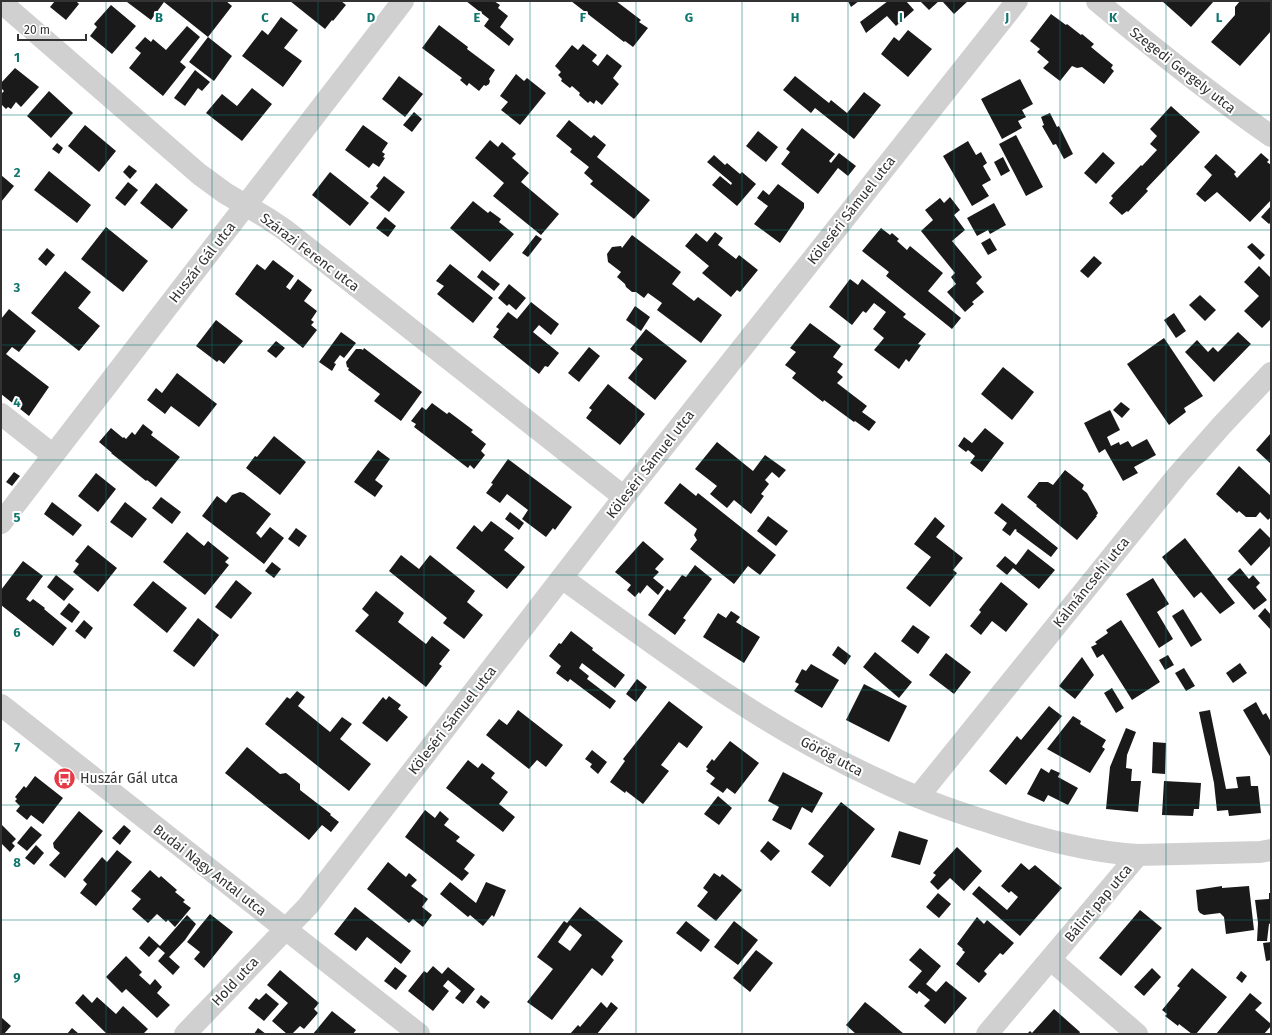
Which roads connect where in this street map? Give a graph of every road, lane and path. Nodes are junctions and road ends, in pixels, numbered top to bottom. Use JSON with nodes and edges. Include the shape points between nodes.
{"nodes":[{"id":1,"x":403,"y":1,"type":"edge"},
{"id":2,"x":1017,"y":1,"type":"edge"},
{"id":3,"x":1096,"y":1,"type":"edge"},
{"id":4,"x":1,"y":2,"type":"edge"},
{"id":5,"x":1271,"y":136,"type":"edge"},
{"id":6,"x":246,"y":206,"type":"junction"},
{"id":7,"x":1271,"y":373,"type":"edge"},
{"id":8,"x":1,"y":414,"type":"edge"},
{"id":9,"x":53,"y":455,"type":"junction"},
{"id":10,"x":624,"y":496,"type":"junction"},
{"id":11,"x":1,"y":523,"type":"edge"},
{"id":12,"x":562,"y":578,"type":"junction"},
{"id":13,"x":1,"y":705,"type":"edge"},
{"id":14,"x":918,"y":797,"type":"junction"},
{"id":15,"x":1271,"y":850,"type":"edge"},
{"id":16,"x":1138,"y":855,"type":"junction"},
{"id":17,"x":286,"y":929,"type":"junction"},
{"id":18,"x":1051,"y":960,"type":"junction"},
{"id":19,"x":186,"y":1034,"type":"edge"},
{"id":20,"x":419,"y":1034,"type":"edge"},
{"id":21,"x":987,"y":1034,"type":"edge"},
{"id":22,"x":1137,"y":1034,"type":"edge"}],
"edges":[{"from":1,"to":6,"type":"street","name":"Huszár Gál utca"},
{"from":2,"to":10,"type":"street","name":"Köleséri Sámuel utca"},
{"from":3,"to":5,"type":"street","name":"Szegedi Gergely utca","via":[[1162,55]]},
{"from":4,"to":6,"type":"street","name":"Szárazi Ferenc utca","via":[[199,174]]},
{"from":6,"to":9,"type":"street","name":"Huszár Gál utca"},
{"from":6,"to":10,"type":"street","name":"Szárazi Ferenc utca","via":[[284,230]]},
{"from":7,"to":14,"type":"street","name":"Kálmáncsehi utca","via":[[1177,476]]},
{"from":8,"to":9,"type":"street"},
{"from":9,"to":11,"type":"street","name":"Huszár Gál utca"},
{"from":10,"to":12,"type":"street","name":"Köleséri Sámuel utca"},
{"from":12,"to":14,"type":"street","name":"Görög utca","via":[[731,698],[794,736],[876,779]]},
{"from":12,"to":17,"type":"street","name":"Köleséri Sámuel utca","via":[[308,906]]},
{"from":13,"to":17,"type":"street","name":"Budai Nagy Antal utca"},
{"from":14,"to":16,"type":"street","name":"Görög utca","via":[[1042,839],[1094,850]]},
{"from":15,"to":16,"type":"street","name":"Bálint pap utca"},
{"from":16,"to":18,"type":"street","name":"Bálint pap utca"},
{"from":17,"to":19,"type":"street","name":"Hold utca"},
{"from":17,"to":20,"type":"street","name":"Budai Nagy Antal utca"},
{"from":18,"to":21,"type":"street","name":"Bálint pap utca"},
{"from":18,"to":22,"type":"street"}]}
